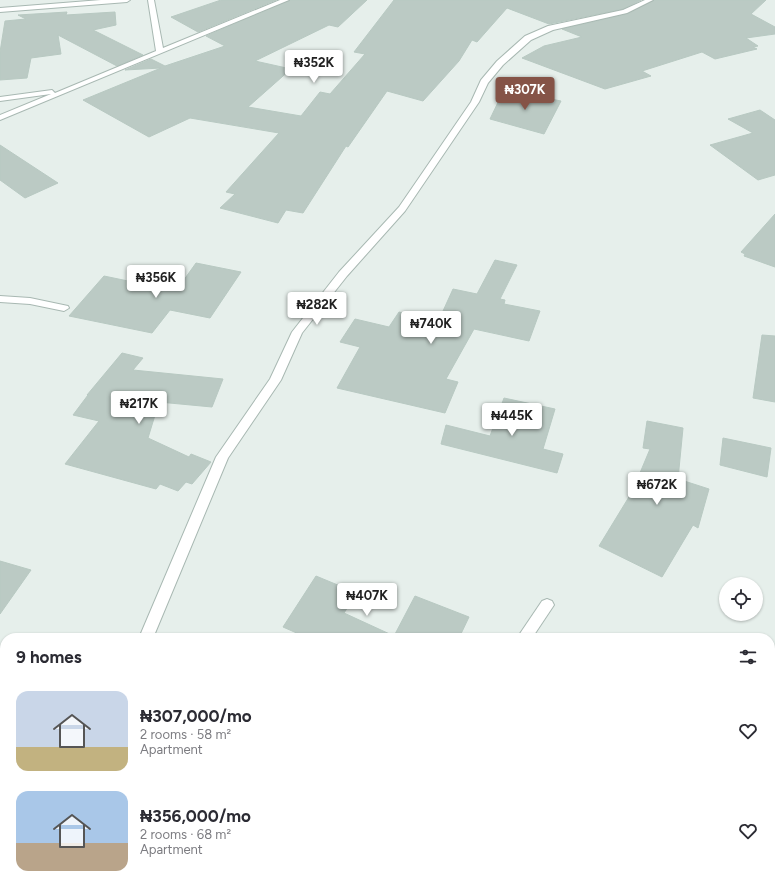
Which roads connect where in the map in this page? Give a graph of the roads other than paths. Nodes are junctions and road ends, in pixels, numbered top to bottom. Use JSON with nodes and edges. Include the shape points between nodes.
{"nodes":[{"id":1,"x":127,"y":0,"type":"edge"},
{"id":2,"x":151,"y":0,"type":"edge"},
{"id":3,"x":286,"y":0,"type":"edge"},
{"id":4,"x":650,"y":0,"type":"edge"},
{"id":5,"x":0,"y":10,"type":"edge"},
{"id":6,"x":160,"y":51,"type":"junction"},
{"id":7,"x":71,"y":89,"type":"junction"},
{"id":8,"x":0,"y":99,"type":"edge"},
{"id":9,"x":0,"y":118,"type":"edge"},
{"id":10,"x":0,"y":299,"type":"edge"},
{"id":11,"x":64,"y":308,"type":"dead end"},
{"id":12,"x":547,"y":605,"type":"dead end"},
{"id":13,"x":148,"y":633,"type":"edge"},
{"id":14,"x":527,"y":633,"type":"edge"}],
"edges":[{"from":1,"to":5,"type":"street"},
{"from":2,"to":6,"type":"street"},
{"from":3,"to":6,"type":"street"},
{"from":4,"to":13,"type":"street","via":[[625,12],[551,28],[528,38],[500,62],[402,209],[343,274],[297,332],[275,380],[222,457]]},
{"from":6,"to":7,"type":"street"},
{"from":7,"to":8,"type":"street"},
{"from":7,"to":9,"type":"street"},
{"from":10,"to":11,"type":"street","via":[[30,301]]},
{"from":12,"to":14,"type":"street"}]}
